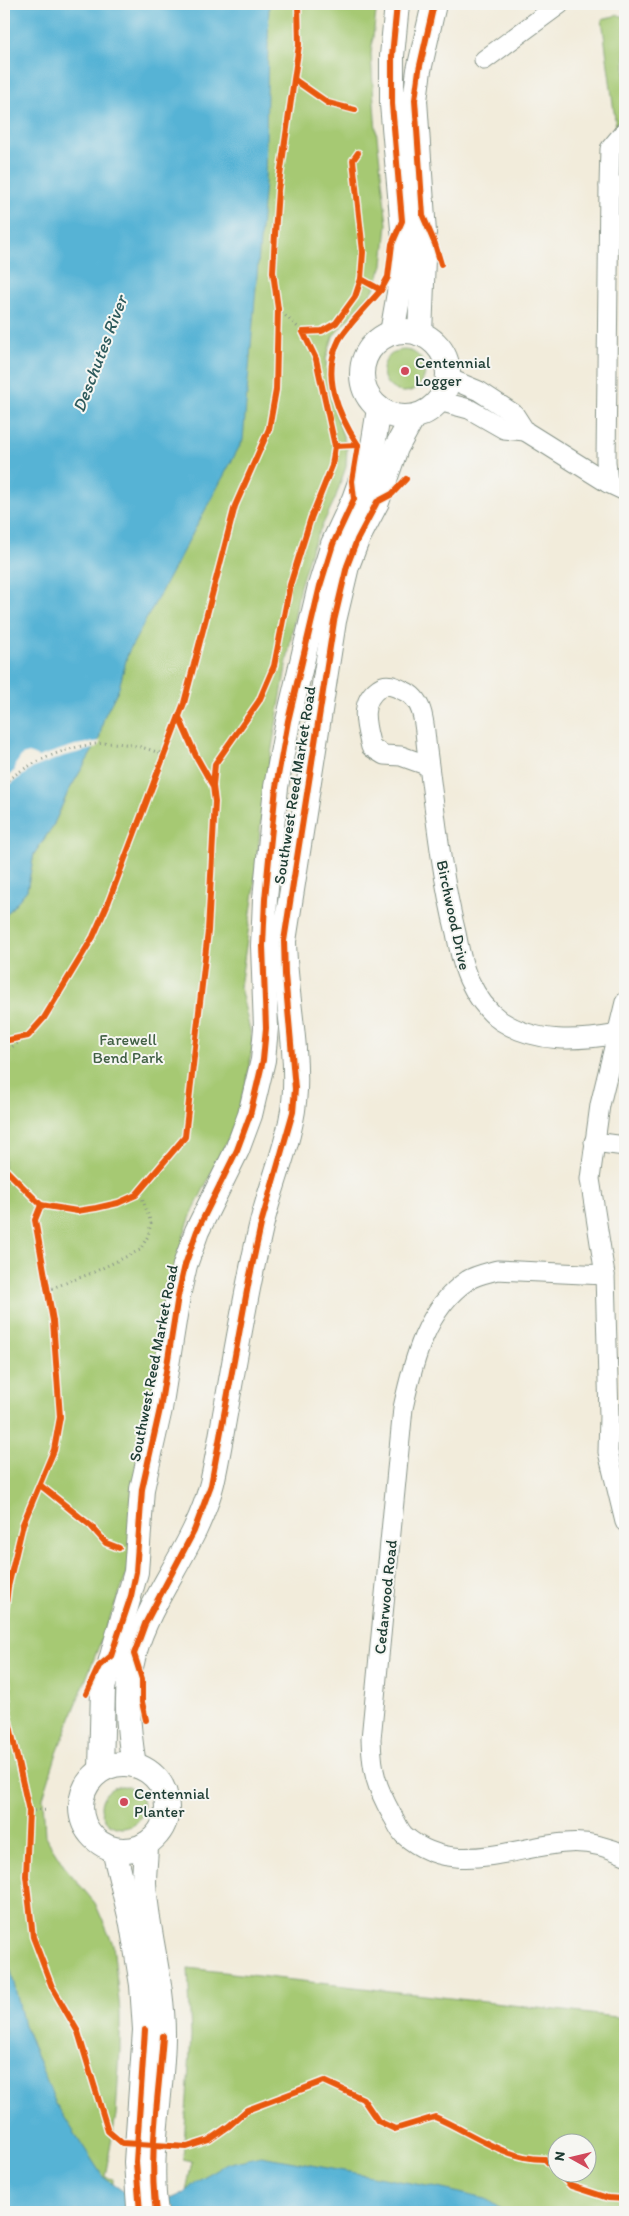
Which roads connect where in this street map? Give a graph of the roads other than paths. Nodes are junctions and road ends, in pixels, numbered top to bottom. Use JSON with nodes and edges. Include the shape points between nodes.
{"nodes":[{"id":1,"x":397,"y":4,"type":"edge"},
{"id":2,"x":434,"y":4,"type":"edge"},
{"id":3,"x":554,"y":5,"type":"edge"},
{"id":4,"x":484,"y":60,"type":"dead end"},
{"id":5,"x":625,"y":131,"type":"edge"},
{"id":6,"x":617,"y":186,"type":"edge"},
{"id":7,"x":392,"y":333,"type":"junction"},
{"id":8,"x":420,"y":334,"type":"junction"},
{"id":9,"x":448,"y":378,"type":"junction"},
{"id":10,"x":439,"y":401,"type":"junction"},
{"id":11,"x":379,"y":410,"type":"junction"},
{"id":12,"x":414,"y":417,"type":"junction"},
{"id":13,"x":525,"y":431,"type":"junction"},
{"id":14,"x":608,"y":483,"type":"junction"},
{"id":15,"x":625,"y":491,"type":"edge"},
{"id":16,"x":429,"y":766,"type":"junction"},
{"id":17,"x":625,"y":1002,"type":"edge"},
{"id":18,"x":618,"y":1034,"type":"junction"},
{"id":19,"x":594,"y":1142,"type":"junction"},
{"id":20,"x":625,"y":1146,"type":"edge"},
{"id":21,"x":606,"y":1275,"type":"junction"},
{"id":22,"x":617,"y":1415,"type":"edge"},
{"id":23,"x":625,"y":1522,"type":"edge"},
{"id":24,"x":134,"y":1765,"type":"junction"},
{"id":25,"x":101,"y":1770,"type":"junction"},
{"id":26,"x":146,"y":1844,"type":"junction"},
{"id":27,"x":114,"y":1850,"type":"junction"},
{"id":28,"x":625,"y":1856,"type":"edge"},
{"id":29,"x":154,"y":2033,"type":"junction"},
{"id":30,"x":140,"y":2212,"type":"edge"},
{"id":31,"x":156,"y":2212,"type":"edge"}],
"edges":[{"from":1,"to":7,"type":"main road","via":[[392,104],[404,240]]},
{"from":2,"to":8,"type":"main road","via":[[415,100],[424,233]]},
{"from":3,"to":4,"type":"street"},
{"from":5,"to":6,"type":"street","via":[[610,148]]},
{"from":6,"to":14,"type":"street","via":[[606,461]]},
{"from":7,"to":8,"type":"main road"},
{"from":7,"to":11,"type":"main road","via":[[380,339],[364,361],[364,388]]},
{"from":8,"to":9,"type":"main road","via":[[442,351]]},
{"from":9,"to":10,"type":"main road"},
{"from":9,"to":13,"type":"street","via":[[479,391],[514,414]]},
{"from":10,"to":12,"type":"main road","name":"Southwest Reed Market Road"},
{"from":10,"to":13,"type":"street","via":[[469,408],[504,429]]},
{"from":11,"to":12,"type":"main road","via":[[402,418]]},
{"from":11,"to":25,"type":"main road","name":"Southwest Reed Market Road","via":[[373,446],[333,544],[320,586],[288,721],[276,787],[265,890],[266,1028],[263,1060],[250,1116],[197,1231],[180,1288],[160,1409],[142,1489],[136,1572],[103,1688]]},
{"from":12,"to":24,"type":"main road","name":"Southwest Reed Market Road","via":[[396,448],[377,502],[350,558],[334,621],[284,941],[294,1072],[293,1112],[262,1220],[212,1485],[194,1531],[145,1624],[134,1654],[127,1710]]},
{"from":13,"to":14,"type":"street"},
{"from":14,"to":15,"type":"street"},
{"from":16,"to":16,"type":"street","name":"Birchwood Drive","via":[[401,756],[384,755],[371,747],[364,716],[369,699],[380,687],[391,685],[410,693],[420,704]]},
{"from":16,"to":18,"type":"street","name":"Birchwood Drive","via":[[446,894],[468,979],[482,1003],[501,1020],[530,1035],[558,1040]]},
{"from":17,"to":18,"type":"street"},
{"from":18,"to":19,"type":"street"},
{"from":19,"to":20,"type":"street"},
{"from":19,"to":21,"type":"street","via":[[590,1179]]},
{"from":21,"to":22,"type":"street"},
{"from":21,"to":28,"type":"street","name":"Cedarwood Road","via":[[497,1270],[468,1280],[448,1297],[428,1325],[412,1365],[403,1408],[371,1739],[372,1769],[382,1796],[403,1834],[427,1849],[455,1858],[479,1858],[568,1842],[591,1844]]},
{"from":22,"to":23,"type":"street","via":[[608,1452]]},
{"from":24,"to":25,"type":"main road","via":[[111,1765]]},
{"from":24,"to":26,"type":"main road","via":[[147,1770],[165,1793],[167,1808],[164,1822],[157,1835]]},
{"from":25,"to":27,"type":"main road","via":[[86,1786],[80,1807],[90,1834]]},
{"from":26,"to":27,"type":"main road","via":[[125,1851]]},
{"from":26,"to":29,"type":"main road","via":[[144,1882],[162,2002]]},
{"from":27,"to":29,"type":"main road"},
{"from":29,"to":30,"type":"main road","via":[[136,2162]]},
{"from":29,"to":31,"type":"main road"}]}
